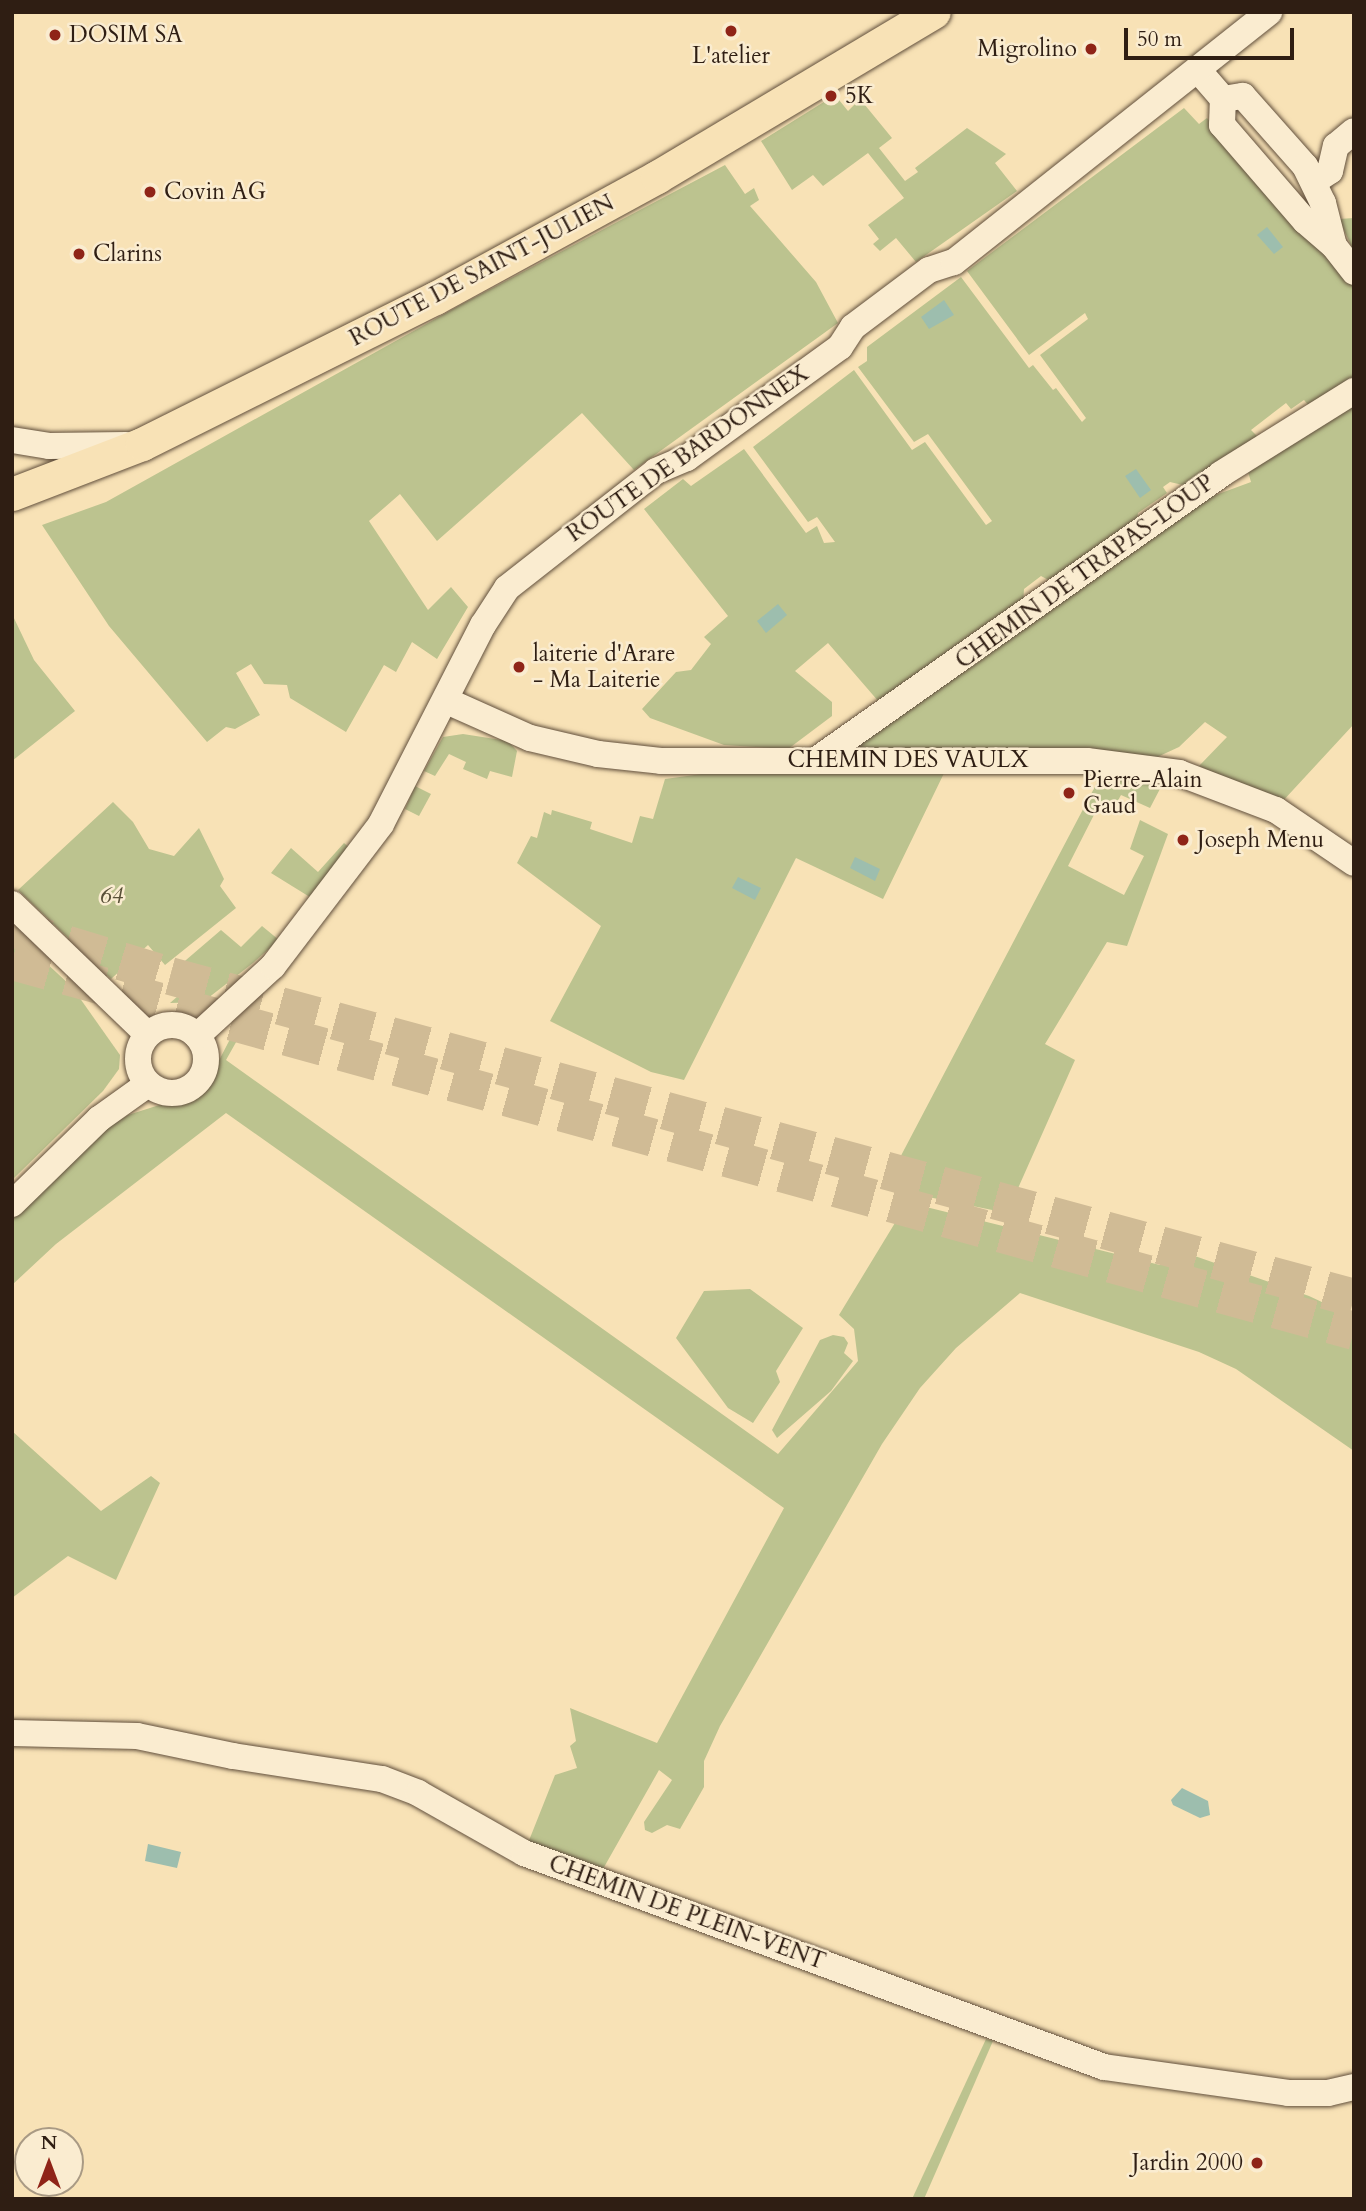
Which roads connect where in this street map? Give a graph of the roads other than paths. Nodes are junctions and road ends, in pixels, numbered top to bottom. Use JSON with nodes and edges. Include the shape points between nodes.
{"nodes":[{"id":1,"x":934,"y":12,"type":"edge"},
{"id":2,"x":1269,"y":12,"type":"edge"},
{"id":3,"x":1198,"y":71,"type":"junction"},
{"id":4,"x":1233,"y":98,"type":"junction"},
{"id":5,"x":1354,"y":131,"type":"edge"},
{"id":6,"x":1333,"y":172,"type":"edge"},
{"id":7,"x":1334,"y":246,"type":"junction"},
{"id":8,"x":1354,"y":272,"type":"edge"},
{"id":9,"x":1354,"y":391,"type":"edge"},
{"id":10,"x":12,"y":440,"type":"edge"},
{"id":11,"x":142,"y":444,"type":"junction"},
{"id":12,"x":12,"y":494,"type":"edge"},
{"id":13,"x":447,"y":701,"type":"junction"},
{"id":14,"x":819,"y":758,"type":"junction"},
{"id":15,"x":1354,"y":863,"type":"edge"},
{"id":16,"x":12,"y":904,"type":"edge"},
{"id":17,"x":147,"y":1034,"type":"junction"},
{"id":18,"x":197,"y":1035,"type":"junction"},
{"id":19,"x":148,"y":1084,"type":"junction"},
{"id":20,"x":12,"y":1204,"type":"edge"},
{"id":21,"x":15,"y":1730,"type":"edge"},
{"id":22,"x":1354,"y":2087,"type":"edge"}],
"edges":[{"from":1,"to":11,"type":"main road","name":"ROUTE DE SAINT-JULIEN","via":[[583,218],[267,385]]},
{"from":2,"to":3,"type":"street","name":"ROUTE DE BARDONNEX"},
{"from":3,"to":4,"type":"street"},
{"from":3,"to":13,"type":"street","name":"ROUTE DE BARDONNEX","via":[[954,262],[929,270],[853,327],[840,347],[687,458],[656,471],[542,557],[495,606]]},
{"from":4,"to":6,"type":"street"},
{"from":4,"to":7,"type":"street","via":[[1222,125],[1305,221]]},
{"from":5,"to":6,"type":"street","via":[[1336,146]]},
{"from":6,"to":7,"type":"street"},
{"from":7,"to":8,"type":"street"},
{"from":9,"to":14,"type":"street","name":"CHEMIN DE TRAPAS-LOUP","via":[[1221,474]]},
{"from":10,"to":11,"type":"street","via":[[49,446]]},
{"from":11,"to":12,"type":"main road","name":"ROUTE DE SAINT-JULIEN"},
{"from":13,"to":14,"type":"street","name":"CHEMIN DES VAULX","via":[[530,738],[598,754],[661,761]]},
{"from":13,"to":18,"type":"street","name":"ROUTE DE BARDONNEX","via":[[382,824],[313,918],[274,966]]},
{"from":14,"to":15,"type":"street","name":"CHEMIN DES VAULX","via":[[1087,761],[1179,773],[1276,810]]},
{"from":16,"to":17,"type":"street"},
{"from":17,"to":18,"type":"street","via":[[176,1025]]},
{"from":17,"to":19,"type":"street","via":[[137,1057]]},
{"from":18,"to":19,"type":"street","via":[[206,1059],[196,1083],[169,1093]]},
{"from":19,"to":20,"type":"street","via":[[99,1119]]},
{"from":21,"to":22,"type":"street","name":"CHEMIN DE PLEIN-VENT","via":[[137,1736],[382,1779],[418,1793],[524,1853],[1104,2067],[1288,2093],[1328,2093]]}]}
